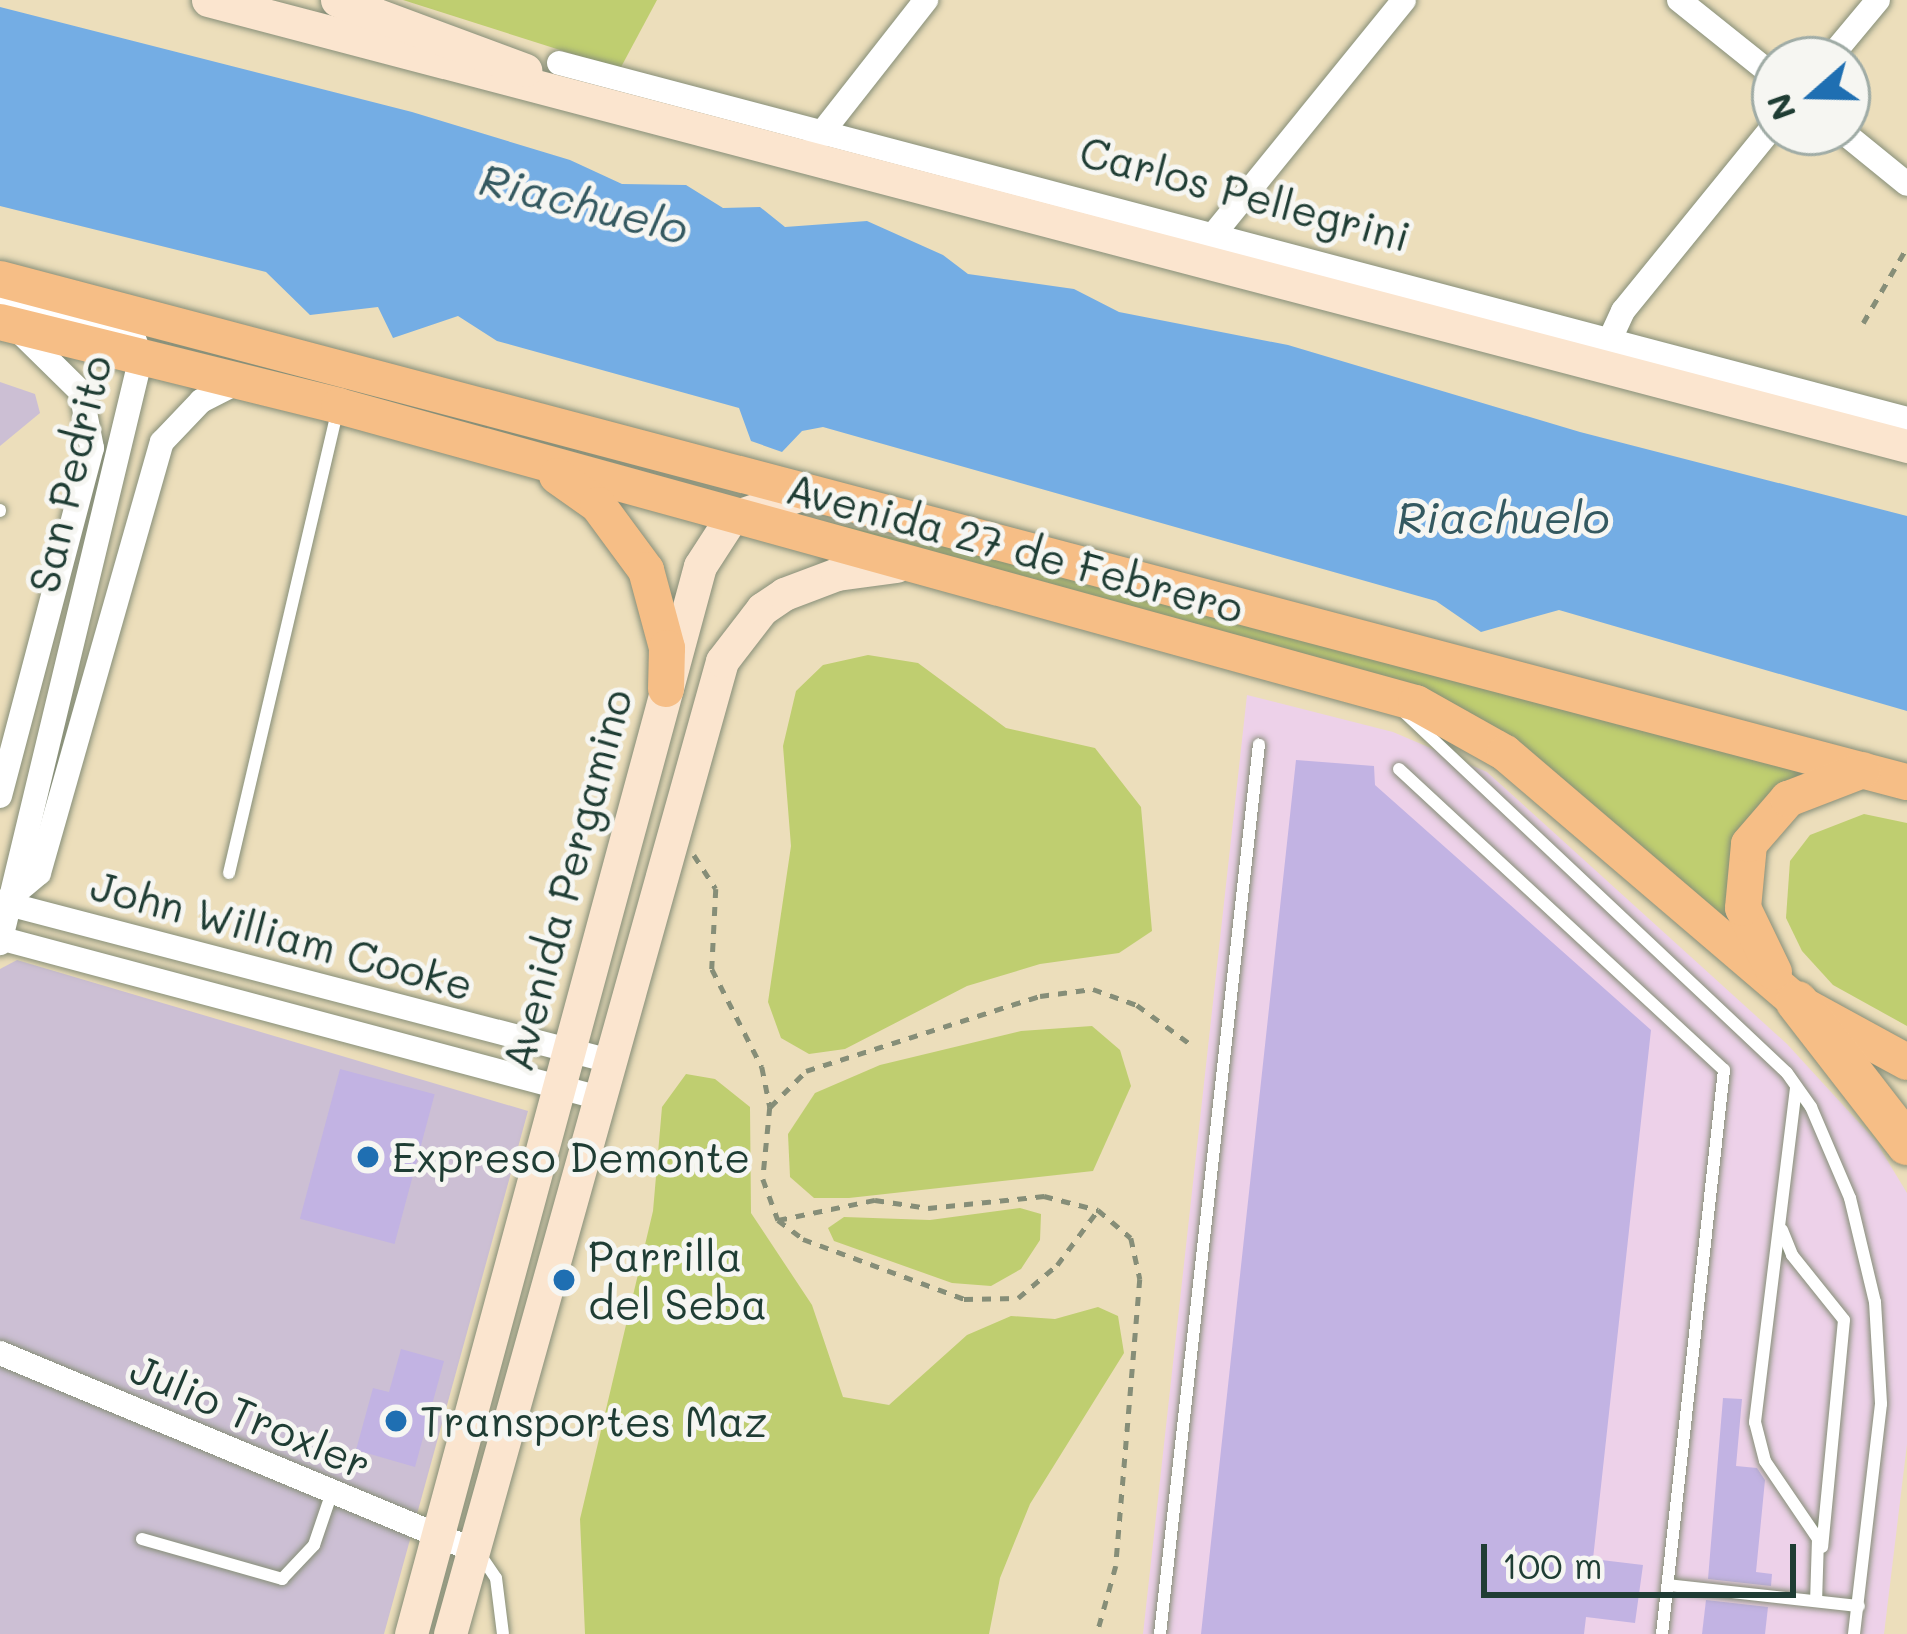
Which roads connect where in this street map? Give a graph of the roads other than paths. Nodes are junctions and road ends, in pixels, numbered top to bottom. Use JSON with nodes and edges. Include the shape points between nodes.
{"nodes":[{"id":1,"x":208,"y":0,"type":"edge"},
{"id":2,"x":337,"y":0,"type":"edge"},
{"id":3,"x":926,"y":0,"type":"edge"},
{"id":4,"x":1403,"y":0,"type":"edge"},
{"id":5,"x":1679,"y":0,"type":"edge"},
{"id":6,"x":1878,"y":0,"type":"edge"},
{"id":7,"x":378,"y":18,"type":"edge"},
{"id":8,"x":1848,"y":36,"type":"edge"},
{"id":9,"x":1751,"y":58,"type":"edge"},
{"id":10,"x":559,"y":63,"type":"dead end"},
{"id":11,"x":815,"y":143,"type":"junction"},
{"id":12,"x":1871,"y":155,"type":"edge"},
{"id":13,"x":1751,"y":156,"type":"edge"},
{"id":14,"x":1907,"y":184,"type":"edge"},
{"id":15,"x":1214,"y":232,"type":"junction"},
{"id":16,"x":1196,"y":262,"type":"junction"},
{"id":17,"x":0,"y":279,"type":"edge"},
{"id":18,"x":3,"y":316,"type":"edge"},
{"id":19,"x":1604,"y":351,"type":"junction"},
{"id":20,"x":141,"y":357,"type":"junction"},
{"id":21,"x":240,"y":381,"type":"junction"},
{"id":22,"x":339,"y":406,"type":"junction"},
{"id":23,"x":1905,"y":432,"type":"edge"},
{"id":24,"x":529,"y":457,"type":"junction"},
{"id":25,"x":810,"y":491,"type":"junction"},
{"id":26,"x":731,"y":518,"type":"junction"},
{"id":27,"x":896,"y":566,"type":"junction"},
{"id":28,"x":665,"y":689,"type":"junction"},
{"id":29,"x":1384,"y":692,"type":"junction"},
{"id":30,"x":1259,"y":744,"type":"dead end"},
{"id":31,"x":1400,"y":769,"type":"dead end"},
{"id":32,"x":1863,"y":770,"type":"junction"},
{"id":33,"x":1907,"y":782,"type":"edge"},
{"id":34,"x":0,"y":796,"type":"edge"},
{"id":35,"x":229,"y":873,"type":"dead end"},
{"id":36,"x":1,"y":900,"type":"edge"},
{"id":37,"x":2,"y":941,"type":"edge"},
{"id":38,"x":1797,"y":1002,"type":"junction"},
{"id":39,"x":568,"y":1050,"type":"junction"},
{"id":40,"x":610,"y":1061,"type":"junction"},
{"id":41,"x":1907,"y":1062,"type":"edge"},
{"id":42,"x":558,"y":1087,"type":"junction"},
{"id":43,"x":1796,"y":1087,"type":"junction"},
{"id":44,"x":600,"y":1098,"type":"junction"},
{"id":45,"x":1907,"y":1144,"type":"edge"},
{"id":46,"x":1780,"y":1217,"type":"junction"},
{"id":47,"x":0,"y":1352,"type":"edge"},
{"id":48,"x":332,"y":1492,"type":"junction"},
{"id":49,"x":437,"y":1536,"type":"junction"},
{"id":50,"x":142,"y":1539,"type":"dead end"},
{"id":51,"x":473,"y":1550,"type":"junction"},
{"id":52,"x":1820,"y":1567,"type":"junction"},
{"id":53,"x":1668,"y":1585,"type":"junction"},
{"id":54,"x":1816,"y":1601,"type":"junction"},
{"id":55,"x":1859,"y":1606,"type":"junction"},
{"id":56,"x":411,"y":1634,"type":"edge"},
{"id":57,"x":450,"y":1634,"type":"edge"},
{"id":58,"x":503,"y":1634,"type":"edge"},
{"id":59,"x":1160,"y":1634,"type":"edge"},
{"id":60,"x":1662,"y":1634,"type":"edge"},
{"id":61,"x":1854,"y":1634,"type":"edge"}],
"edges":[{"from":1,"to":7,"type":"main road","name":"Carlos Pellegrini"},
{"from":2,"to":7,"type":"main road","name":"Carlos Pellegrini"},
{"from":3,"to":11,"type":"street"},
{"from":4,"to":15,"type":"street"},
{"from":5,"to":9,"type":"street"},
{"from":6,"to":8,"type":"street"},
{"from":7,"to":11,"type":"main road","name":"Carlos Pellegrini","via":[[575,95]]},
{"from":10,"to":11,"type":"street","name":"Carlos Pellegrini"},
{"from":11,"to":15,"type":"street","name":"Carlos Pellegrini"},
{"from":11,"to":16,"type":"main road","name":"Carlos Pellegrini"},
{"from":12,"to":14,"type":"street"},
{"from":13,"to":19,"type":"street"},
{"from":15,"to":16,"type":"street"},
{"from":15,"to":19,"type":"street","name":"Carlos Pellegrini"},
{"from":16,"to":19,"type":"main road","name":"Carlos Pellegrini"},
{"from":17,"to":25,"type":"main road","name":"Avenida 27 de Febrero"},
{"from":18,"to":20,"type":"main road","name":"Avenida 27 de Febrero"},
{"from":18,"to":34,"type":"street","name":"San Pedrito","via":[[81,392],[92,448]]},
{"from":19,"to":23,"type":"main road","name":"Carlos Pellegrini"},
{"from":20,"to":21,"type":"main road","name":"Avenida 27 de Febrero"},
{"from":20,"to":36,"type":"street","name":"San Pedrito"},
{"from":21,"to":22,"type":"main road","name":"Avenida 27 de Febrero"},
{"from":21,"to":36,"type":"street","name":"San Pedrito","via":[[178,419],[151,466],[39,872]]},
{"from":22,"to":24,"type":"main road","name":"Avenida 27 de Febrero"},
{"from":22,"to":35,"type":"lane"},
{"from":24,"to":26,"type":"main road","name":"Avenida 27 de Febrero"},
{"from":24,"to":28,"type":"main road","via":[[598,505],[646,570],[667,648]]},
{"from":25,"to":26,"type":"main road"},
{"from":25,"to":32,"type":"main road","name":"Avenida 27 de Febrero"},
{"from":26,"to":27,"type":"main road","name":"Avenida 27 de Febrero"},
{"from":26,"to":28,"type":"main road","name":"Avenida Pergamino","via":[[700,566]]},
{"from":27,"to":29,"type":"main road","name":"Avenida 27 de Febrero"},
{"from":27,"to":40,"type":"main road","name":"Avenida Pergamino","via":[[810,582],[762,609],[740,633],[702,712]]},
{"from":28,"to":39,"type":"main road","name":"Avenida Pergamino"},
{"from":29,"to":38,"type":"main road","name":"Avenida 27 de Febrero","via":[[1448,716],[1505,753]]},
{"from":29,"to":43,"type":"lane"},
{"from":30,"to":59,"type":"lane"},
{"from":31,"to":53,"type":"lane","via":[[1724,1070]]},
{"from":32,"to":33,"type":"main road","name":"Avenida 27 de Febrero"},
{"from":32,"to":38,"type":"main road","via":[[1789,799],[1745,853],[1746,919]]},
{"from":36,"to":37,"type":"street","name":"San Pedrito"},
{"from":36,"to":39,"type":"street","name":"John William Cooke"},
{"from":37,"to":42,"type":"street","name":"John William Cooke"},
{"from":38,"to":41,"type":"main road","name":"Avenida 27 de Febrero"},
{"from":38,"to":45,"type":"highway"},
{"from":39,"to":40,"type":"street","name":"John William Cooke"},
{"from":39,"to":42,"type":"main road","name":"Avenida Pergamino"},
{"from":40,"to":44,"type":"main road","name":"Avenida Pergamino"},
{"from":42,"to":44,"type":"street","name":"John William Cooke"},
{"from":42,"to":49,"type":"main road","name":"Avenida Pergamino"},
{"from":43,"to":46,"type":"lane"},
{"from":43,"to":55,"type":"lane","via":[[1850,1198],[1875,1302],[1881,1404]]},
{"from":44,"to":51,"type":"main road","name":"Avenida Pergamino"},
{"from":46,"to":52,"type":"lane","via":[[1756,1442],[1810,1517]]},
{"from":46,"to":52,"type":"lane","via":[[1792,1255],[1844,1320]]},
{"from":47,"to":48,"type":"street","name":"Julio Troxler"},
{"from":48,"to":49,"type":"street","name":"Julio Troxler"},
{"from":48,"to":50,"type":"lane","via":[[314,1545],[283,1579]]},
{"from":49,"to":51,"type":"street","name":"Julio Troxler"},
{"from":49,"to":56,"type":"main road","name":"Avenida Pergamino"},
{"from":51,"to":57,"type":"main road","name":"Avenida Pergamino"},
{"from":51,"to":58,"type":"lane","via":[[492,1565]]},
{"from":52,"to":54,"type":"lane"},
{"from":53,"to":54,"type":"lane"},
{"from":53,"to":60,"type":"lane"},
{"from":54,"to":55,"type":"lane"},
{"from":55,"to":61,"type":"lane"}]}
